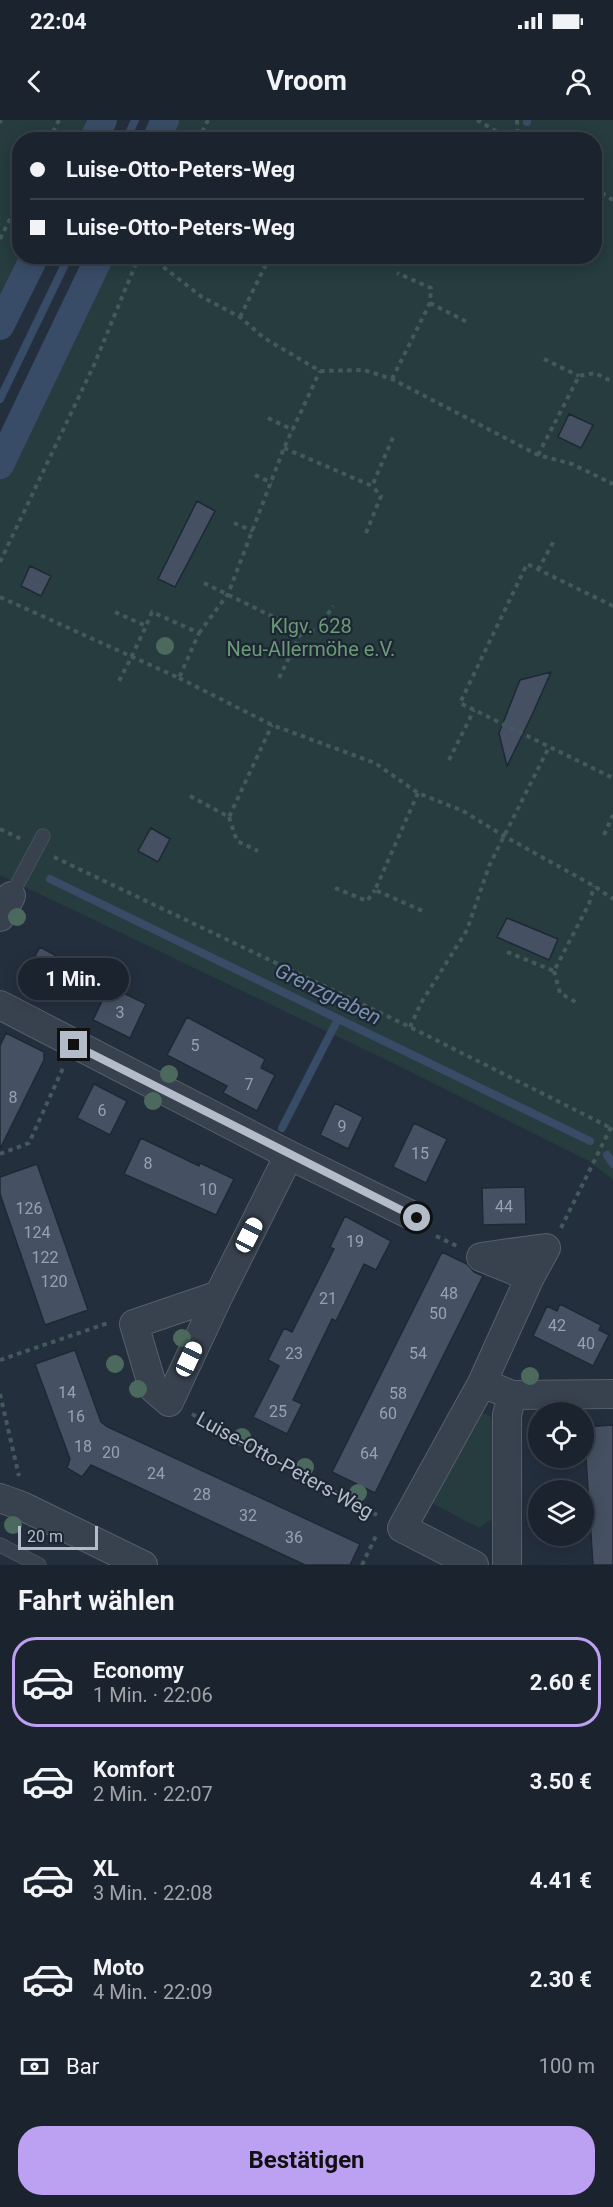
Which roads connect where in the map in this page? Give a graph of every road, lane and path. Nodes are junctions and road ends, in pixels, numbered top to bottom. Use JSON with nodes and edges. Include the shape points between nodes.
{"nodes":[{"id":1,"x":477,"y":120,"type":"edge"},
{"id":2,"x":497,"y":132,"type":"edge"},
{"id":3,"x":12,"y":215,"type":"edge"},
{"id":4,"x":0,"y":239,"type":"edge"},
{"id":5,"x":136,"y":264,"type":"edge"},
{"id":6,"x":159,"y":264,"type":"edge"},
{"id":7,"x":266,"y":264,"type":"edge"},
{"id":8,"x":398,"y":273,"type":"dead end"},
{"id":9,"x":430,"y":303,"type":"junction"},
{"id":10,"x":240,"y":317,"type":"junction"},
{"id":11,"x":467,"y":322,"type":"dead end"},
{"id":12,"x":544,"y":359,"type":"dead end"},
{"id":13,"x":320,"y":371,"type":"junction"},
{"id":14,"x":579,"y":376,"type":"junction"},
{"id":15,"x":392,"y":379,"type":"junction"},
{"id":16,"x":613,"y":382,"type":"edge"},
{"id":17,"x":268,"y":418,"type":"dead end"},
{"id":18,"x":293,"y":430,"type":"junction"},
{"id":19,"x":394,"y":435,"type":"dead end"},
{"id":20,"x":284,"y":448,"type":"junction"},
{"id":21,"x":538,"y":456,"type":"junction"},
{"id":22,"x":255,"y":475,"type":"dead end"},
{"id":23,"x":272,"y":483,"type":"junction"},
{"id":24,"x":613,"y":484,"type":"edge"},
{"id":25,"x":372,"y":486,"type":"junction"},
{"id":26,"x":234,"y":523,"type":"dead end"},
{"id":27,"x":253,"y":531,"type":"junction"},
{"id":28,"x":366,"y":533,"type":"dead end"},
{"id":29,"x":555,"y":539,"type":"dead end"},
{"id":30,"x":0,"y":562,"type":"edge"},
{"id":31,"x":538,"y":570,"type":"junction"},
{"id":32,"x":204,"y":583,"type":"dead end"},
{"id":33,"x":228,"y":594,"type":"junction"},
{"id":34,"x":0,"y":597,"type":"edge"},
{"id":35,"x":333,"y":606,"type":"dead end"},
{"id":36,"x":613,"y":606,"type":"edge"},
{"id":37,"x":115,"y":612,"type":"dead end"},
{"id":38,"x":146,"y":626,"type":"junction"},
{"id":39,"x":302,"y":631,"type":"junction"},
{"id":40,"x":199,"y":633,"type":"junction"},
{"id":41,"x":131,"y":657,"type":"junction"},
{"id":42,"x":179,"y":678,"type":"junction"},
{"id":43,"x":279,"y":678,"type":"dead end"},
{"id":44,"x":117,"y":683,"type":"dead end"},
{"id":45,"x":474,"y":710,"type":"junction"},
{"id":46,"x":272,"y":725,"type":"junction"},
{"id":47,"x":549,"y":747,"type":"junction"},
{"id":48,"x":449,"y":760,"type":"dead end"},
{"id":49,"x":613,"y":778,"type":"edge"},
{"id":50,"x":418,"y":793,"type":"junction"},
{"id":51,"x":190,"y":796,"type":"dead end"},
{"id":52,"x":613,"y":815,"type":"edge"},
{"id":53,"x":229,"y":817,"type":"junction"},
{"id":54,"x":0,"y":829,"type":"edge"},
{"id":55,"x":604,"y":835,"type":"dead end"},
{"id":56,"x":504,"y":836,"type":"junction"},
{"id":57,"x":40,"y":842,"type":"junction"},
{"id":58,"x":258,"y":851,"type":"dead end"},
{"id":59,"x":594,"y":885,"type":"junction"},
{"id":60,"x":335,"y":888,"type":"dead end"},
{"id":61,"x":375,"y":890,"type":"junction"},
{"id":62,"x":613,"y":899,"type":"edge"},
{"id":63,"x":6,"y":907,"type":"edge"},
{"id":64,"x":425,"y":912,"type":"dead end"},
{"id":65,"x":507,"y":952,"type":"dead end"},
{"id":66,"x":554,"y":970,"type":"junction"},
{"id":67,"x":579,"y":1004,"type":"dead end"},
{"id":68,"x":0,"y":1005,"type":"edge"},
{"id":69,"x":410,"y":1027,"type":"junction"},
{"id":70,"x":74,"y":1045,"type":"junction"},
{"id":71,"x":612,"y":1128,"type":"edge"},
{"id":72,"x":0,"y":1154,"type":"edge"},
{"id":73,"x":289,"y":1155,"type":"junction"},
{"id":74,"x":417,"y":1218,"type":"joint"},
{"id":75,"x":546,"y":1248,"type":"junction"},
{"id":76,"x":481,"y":1257,"type":"junction"},
{"id":77,"x":530,"y":1277,"type":"junction"},
{"id":78,"x":219,"y":1295,"type":"junction"},
{"id":79,"x":134,"y":1324,"type":"junction"},
{"id":80,"x":0,"y":1360,"type":"edge"},
{"id":81,"x":482,"y":1383,"type":"junction"},
{"id":82,"x":613,"y":1394,"type":"edge"},
{"id":83,"x":512,"y":1395,"type":"junction"},
{"id":84,"x":169,"y":1402,"type":"junction"},
{"id":85,"x":0,"y":1498,"type":"edge"},
{"id":86,"x":393,"y":1524,"type":"junction"},
{"id":87,"x":507,"y":1527,"type":"junction"},
{"id":88,"x":0,"y":1545,"type":"edge"},
{"id":89,"x":39,"y":1565,"type":"edge"},
{"id":90,"x":143,"y":1565,"type":"edge"},
{"id":91,"x":362,"y":1565,"type":"edge"},
{"id":92,"x":475,"y":1565,"type":"edge"},
{"id":93,"x":507,"y":1565,"type":"edge"}],
"edges":[{"from":1,"to":2,"type":"path"},
{"from":3,"to":4,"type":"path"},
{"from":5,"to":30,"type":"path","via":[[94,365]]},
{"from":6,"to":10,"type":"path","via":[[202,297]]},
{"from":7,"to":10,"type":"path"},
{"from":8,"to":9,"type":"path","via":[[431,288]]},
{"from":9,"to":11,"type":"path"},
{"from":9,"to":15,"type":"path"},
{"from":10,"to":13,"type":"path","via":[[264,338]]},
{"from":12,"to":14,"type":"path"},
{"from":13,"to":15,"type":"path","via":[[364,370]]},
{"from":13,"to":18,"type":"path"},
{"from":14,"to":16,"type":"path","via":[[596,373]]},
{"from":14,"to":21,"type":"path"},
{"from":15,"to":21,"type":"path"},
{"from":17,"to":18,"type":"path"},
{"from":18,"to":20,"type":"path"},
{"from":19,"to":25,"type":"path"},
{"from":20,"to":23,"type":"path"},
{"from":20,"to":25,"type":"path"},
{"from":21,"to":24,"type":"path","via":[[572,464]]},
{"from":22,"to":23,"type":"path"},
{"from":23,"to":27,"type":"path"},
{"from":25,"to":28,"type":"path","via":[[381,496]]},
{"from":26,"to":27,"type":"path"},
{"from":27,"to":33,"type":"path"},
{"from":29,"to":31,"type":"path"},
{"from":31,"to":36,"type":"path"},
{"from":31,"to":45,"type":"path","via":[[527,564],[460,703]]},
{"from":32,"to":33,"type":"path"},
{"from":33,"to":39,"type":"path"},
{"from":33,"to":40,"type":"path"},
{"from":34,"to":41,"type":"path"},
{"from":35,"to":39,"type":"path","via":[[317,631]]},
{"from":37,"to":38,"type":"path"},
{"from":38,"to":40,"type":"path","via":[[152,612]]},
{"from":38,"to":41,"type":"path"},
{"from":39,"to":43,"type":"path"},
{"from":40,"to":42,"type":"path"},
{"from":41,"to":42,"type":"path"},
{"from":41,"to":44,"type":"path"},
{"from":42,"to":46,"type":"path"},
{"from":45,"to":47,"type":"path"},
{"from":45,"to":48,"type":"path"},
{"from":46,"to":50,"type":"path","via":[[375,763]]},
{"from":46,"to":53,"type":"path"},
{"from":47,"to":49,"type":"path"},
{"from":47,"to":56,"type":"path"},
{"from":50,"to":56,"type":"path","via":[[463,811]]},
{"from":50,"to":61,"type":"path"},
{"from":51,"to":53,"type":"path"},
{"from":52,"to":55,"type":"path"},
{"from":53,"to":58,"type":"path","via":[[237,841]]},
{"from":54,"to":57,"type":"path"},
{"from":56,"to":59,"type":"path"},
{"from":56,"to":69,"type":"path","via":[[467,930]]},
{"from":57,"to":63,"type":"lane"},
{"from":57,"to":69,"type":"path"},
{"from":59,"to":62,"type":"path"},
{"from":59,"to":66,"type":"path","via":[[589,904]]},
{"from":60,"to":61,"type":"path","via":[[367,901]]},
{"from":61,"to":64,"type":"path"},
{"from":65,"to":66,"type":"path"},
{"from":66,"to":67,"type":"path","via":[[560,993]]},
{"from":68,"to":70,"type":"street"},
{"from":69,"to":71,"type":"path"},
{"from":70,"to":72,"type":"path","via":[[29,1143]]},
{"from":70,"to":73,"type":"street"},
{"from":71,"to":75,"type":"path","via":[[557,1238]]},
{"from":73,"to":74,"type":"street"},
{"from":73,"to":78,"type":"street"},
{"from":74,"to":76,"type":"path","via":[[418,1228]]},
{"from":75,"to":76,"type":"street"},
{"from":75,"to":77,"type":"street"},
{"from":76,"to":77,"type":"street"},
{"from":77,"to":81,"type":"street"},
{"from":78,"to":79,"type":"street"},
{"from":78,"to":84,"type":"street"},
{"from":79,"to":80,"type":"path","via":[[123,1318]]},
{"from":79,"to":84,"type":"street","via":[[153,1388]]},
{"from":81,"to":83,"type":"street"},
{"from":81,"to":86,"type":"street"},
{"from":82,"to":83,"type":"street"},
{"from":83,"to":87,"type":"street","via":[[507,1415]]},
{"from":84,"to":86,"type":"path","name":"Luise-Otto-Peters-Weg"},
{"from":85,"to":90,"type":"street"},
{"from":86,"to":91,"type":"path"},
{"from":86,"to":92,"type":"street"},
{"from":87,"to":92,"type":"street"},
{"from":87,"to":93,"type":"street"},
{"from":88,"to":89,"type":"lane"}]}
